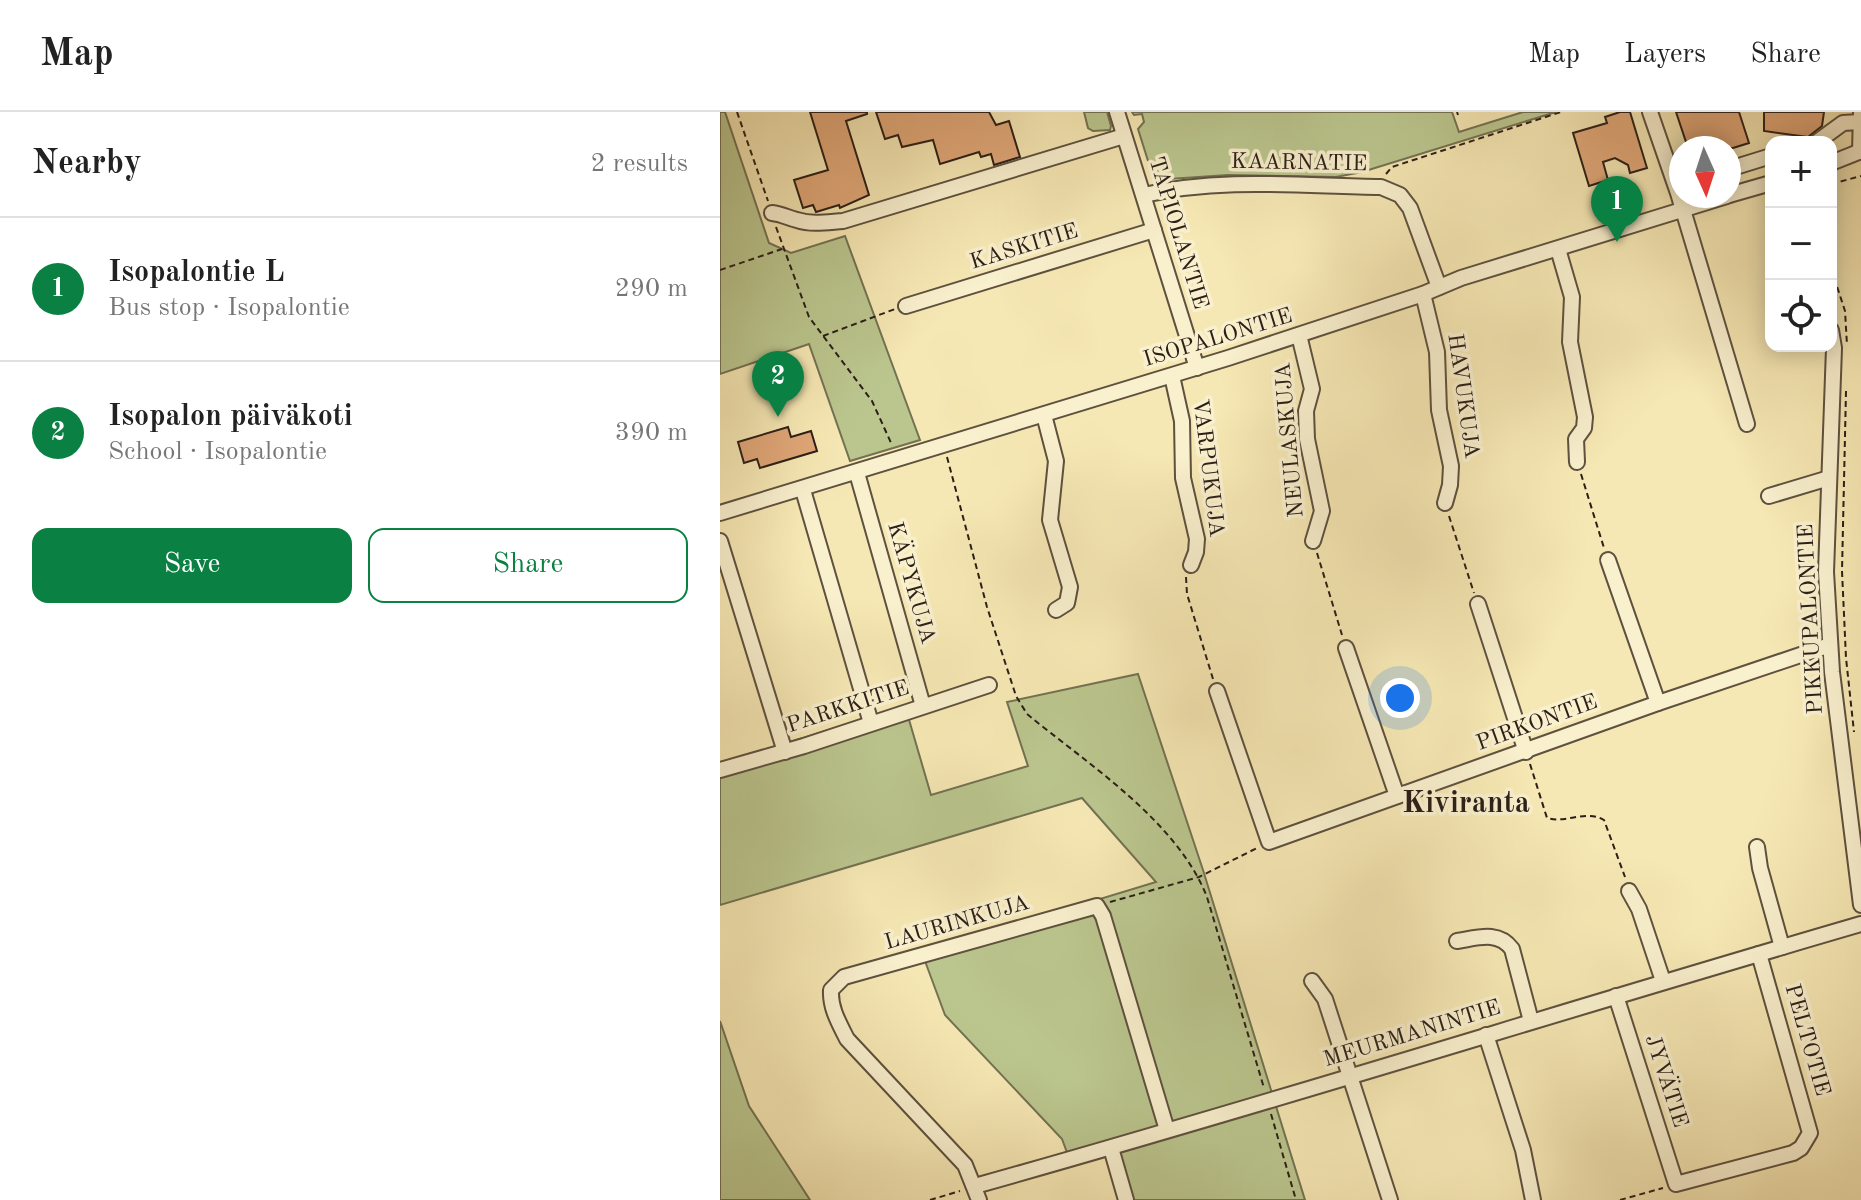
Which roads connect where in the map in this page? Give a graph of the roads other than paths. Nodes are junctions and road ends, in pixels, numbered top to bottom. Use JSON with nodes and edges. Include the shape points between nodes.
{"nodes":[{"id":1,"x":1117,"y":112,"type":"edge"},
{"id":2,"x":1650,"y":112,"type":"edge"},
{"id":3,"x":1861,"y":112,"type":"edge"},
{"id":4,"x":1860,"y":122,"type":"edge"},
{"id":5,"x":1124,"y":136,"type":"junction"},
{"id":6,"x":1825,"y":136,"type":"edge"},
{"id":7,"x":1860,"y":152,"type":"edge"},
{"id":8,"x":1765,"y":158,"type":"edge"},
{"id":9,"x":1669,"y":161,"type":"edge"},
{"id":10,"x":1837,"y":161,"type":"edge"},
{"id":11,"x":1749,"y":162,"type":"junction"},
{"id":12,"x":1741,"y":165,"type":"edge"},
{"id":13,"x":1765,"y":184,"type":"edge"},
{"id":14,"x":1755,"y":187,"type":"junction"},
{"id":15,"x":1741,"y":192,"type":"edge"},
{"id":16,"x":1144,"y":195,"type":"junction"},
{"id":17,"x":1689,"y":208,"type":"edge"},
{"id":18,"x":1682,"y":210,"type":"junction"},
{"id":19,"x":772,"y":213,"type":"dead end"},
{"id":20,"x":1154,"y":230,"type":"junction"},
{"id":21,"x":1558,"y":249,"type":"junction"},
{"id":22,"x":1439,"y":287,"type":"junction"},
{"id":23,"x":1423,"y":294,"type":"junction"},
{"id":24,"x":906,"y":306,"type":"road end"},
{"id":25,"x":1299,"y":335,"type":"junction"},
{"id":26,"x":1834,"y":352,"type":"edge"},
{"id":27,"x":1197,"y":368,"type":"junction"},
{"id":28,"x":1172,"y":376,"type":"junction"},
{"id":29,"x":1044,"y":415,"type":"junction"},
{"id":30,"x":1747,"y":424,"type":"dead end"},
{"id":31,"x":1577,"y":462,"type":"road end"},
{"id":32,"x":857,"y":473,"type":"junction"},
{"id":33,"x":1829,"y":478,"type":"junction"},
{"id":34,"x":803,"y":490,"type":"junction"},
{"id":35,"x":1769,"y":496,"type":"dead end"},
{"id":36,"x":1445,"y":503,"type":"road end"},
{"id":37,"x":720,"y":513,"type":"edge"},
{"id":38,"x":720,"y":541,"type":"edge"},
{"id":39,"x":1313,"y":541,"type":"road end"},
{"id":40,"x":1608,"y":560,"type":"road end"},
{"id":41,"x":1191,"y":565,"type":"road end"},
{"id":42,"x":1478,"y":604,"type":"road end"},
{"id":43,"x":1056,"y":610,"type":"dead end"},
{"id":44,"x":1830,"y":645,"type":"junction"},
{"id":45,"x":1346,"y":648,"type":"road end"},
{"id":46,"x":989,"y":685,"type":"dead end"},
{"id":47,"x":1217,"y":691,"type":"road end"},
{"id":48,"x":1658,"y":703,"type":"junction"},
{"id":49,"x":923,"y":706,"type":"junction"},
{"id":50,"x":871,"y":723,"type":"junction"},
{"id":51,"x":785,"y":752,"type":"junction"},
{"id":52,"x":1526,"y":752,"type":"junction"},
{"id":53,"x":720,"y":770,"type":"edge"},
{"id":54,"x":1397,"y":796,"type":"junction"},
{"id":55,"x":1757,"y":847,"type":"dead end"},
{"id":56,"x":1629,"y":891,"type":"road end"},
{"id":57,"x":1861,"y":905,"type":"edge"},
{"id":58,"x":1861,"y":924,"type":"edge"},
{"id":59,"x":1457,"y":941,"type":"dead end"},
{"id":60,"x":1782,"y":947,"type":"junction"},
{"id":61,"x":1759,"y":954,"type":"junction"},
{"id":62,"x":1312,"y":981,"type":"dead end"},
{"id":63,"x":1663,"y":981,"type":"junction"},
{"id":64,"x":1616,"y":996,"type":"junction"},
{"id":65,"x":1531,"y":1021,"type":"junction"},
{"id":66,"x":1486,"y":1035,"type":"junction"},
{"id":67,"x":1350,"y":1075,"type":"junction"},
{"id":68,"x":1167,"y":1130,"type":"junction"},
{"id":69,"x":1111,"y":1148,"type":"junction"},
{"id":70,"x":1675,"y":1182,"type":"joint"},
{"id":71,"x":975,"y":1186,"type":"edge"},
{"id":72,"x":1126,"y":1200,"type":"edge"},
{"id":73,"x":1390,"y":1200,"type":"edge"},
{"id":74,"x":1533,"y":1200,"type":"edge"}],
"edges":[{"from":1,"to":5,"type":"street","name":"TAPIOLANTIE"},
{"from":2,"to":9,"type":"street"},
{"from":3,"to":4,"type":"street"},
{"from":4,"to":6,"type":"street","via":[[1843,123]]},
{"from":4,"to":7,"type":"street"},
{"from":5,"to":16,"type":"street","name":"TAPIOLANTIE"},
{"from":5,"to":19,"type":"street","via":[[843,221],[798,221]]},
{"from":7,"to":10,"type":"street"},
{"from":8,"to":11,"type":"street"},
{"from":11,"to":12,"type":"street"},
{"from":11,"to":14,"type":"street"},
{"from":13,"to":14,"type":"street","name":"ISOPALONTIE"},
{"from":14,"to":15,"type":"street","name":"ISOPALONTIE"},
{"from":16,"to":20,"type":"street","name":"TAPIOLANTIE"},
{"from":16,"to":22,"type":"street","name":"KAARNATIE","via":[[1197,185],[1381,187],[1400,195],[1410,208]]},
{"from":17,"to":18,"type":"street","name":"ISOPALONTIE"},
{"from":18,"to":21,"type":"street","name":"ISOPALONTIE"},
{"from":18,"to":30,"type":"street"},
{"from":20,"to":24,"type":"street","name":"KASKITIE"},
{"from":20,"to":27,"type":"street","name":"TAPIOLANTIE"},
{"from":21,"to":22,"type":"street","name":"ISOPALONTIE"},
{"from":21,"to":31,"type":"street","via":[[1572,297],[1570,342],[1585,417],[1576,439]]},
{"from":22,"to":23,"type":"street","name":"ISOPALONTIE"},
{"from":23,"to":25,"type":"street","name":"ISOPALONTIE"},
{"from":23,"to":36,"type":"street","name":"HAVUKUJA","via":[[1437,352],[1439,410],[1451,466]]},
{"from":25,"to":27,"type":"street","name":"ISOPALONTIE"},
{"from":25,"to":39,"type":"street","name":"NEULASKUJA","via":[[1312,389],[1307,439],[1322,511]]},
{"from":26,"to":33,"type":"street","name":"PIKKUPALONTIE"},
{"from":27,"to":28,"type":"street","name":"ISOPALONTIE"},
{"from":28,"to":29,"type":"street","name":"ISOPALONTIE"},
{"from":28,"to":41,"type":"street","name":"VARPUKUJA","via":[[1182,421],[1183,478],[1197,539]]},
{"from":29,"to":32,"type":"street","name":"ISOPALONTIE"},
{"from":29,"to":43,"type":"street","via":[[1056,461],[1050,520],[1070,587],[1067,603]]},
{"from":32,"to":34,"type":"street","name":"ISOPALONTIE"},
{"from":32,"to":49,"type":"street","name":"KÄPYKUJA"},
{"from":33,"to":35,"type":"street"},
{"from":33,"to":44,"type":"street","name":"PIKKUPALONTIE"},
{"from":34,"to":37,"type":"street","name":"ISOPALONTIE"},
{"from":34,"to":50,"type":"street"},
{"from":38,"to":51,"type":"street"},
{"from":40,"to":48,"type":"street"},
{"from":42,"to":52,"type":"street"},
{"from":44,"to":48,"type":"street","name":"PIRKONTIE"},
{"from":44,"to":57,"type":"street","name":"PIKKUPALONTIE"},
{"from":45,"to":54,"type":"street"},
{"from":46,"to":49,"type":"street","name":"PARKKITIE"},
{"from":47,"to":54,"type":"street","name":"PIRKONTIE","via":[[1267,837]]},
{"from":48,"to":52,"type":"street","name":"PIRKONTIE"},
{"from":49,"to":50,"type":"street","name":"PARKKITIE"},
{"from":50,"to":51,"type":"street","name":"PARKKITIE"},
{"from":51,"to":53,"type":"street","name":"PARKKITIE"},
{"from":52,"to":54,"type":"street","name":"PIRKONTIE"},
{"from":55,"to":60,"type":"street"},
{"from":56,"to":63,"type":"street"},
{"from":58,"to":60,"type":"street","name":"MEURMANINTIE"},
{"from":59,"to":65,"type":"street","via":[[1491,936],[1505,940]]},
{"from":60,"to":61,"type":"street","name":"MEURMANINTIE"},
{"from":61,"to":63,"type":"street","name":"MEURMANINTIE"},
{"from":61,"to":70,"type":"street","name":"PELTOTIE","via":[[1810,1133],[1793,1153]]},
{"from":62,"to":67,"type":"street","via":[[1325,999]]},
{"from":63,"to":64,"type":"street","name":"MEURMANINTIE"},
{"from":64,"to":65,"type":"street","name":"MEURMANINTIE"},
{"from":64,"to":70,"type":"street","name":"JYVÄTIE"},
{"from":65,"to":66,"type":"street","name":"MEURMANINTIE"},
{"from":66,"to":67,"type":"street","name":"MEURMANINTIE"},
{"from":66,"to":74,"type":"street","via":[[1523,1150]]},
{"from":67,"to":68,"type":"street","name":"MEURMANINTIE"},
{"from":67,"to":73,"type":"street"},
{"from":68,"to":69,"type":"street","name":"MEURMANINTIE"},
{"from":68,"to":71,"type":"street","name":"LAURINKUJA","via":[[1097,906],[844,977],[831,990],[831,1000],[847,1039]]},
{"from":69,"to":71,"type":"street","name":"MEURMANINTIE"},
{"from":69,"to":72,"type":"street"}]}
